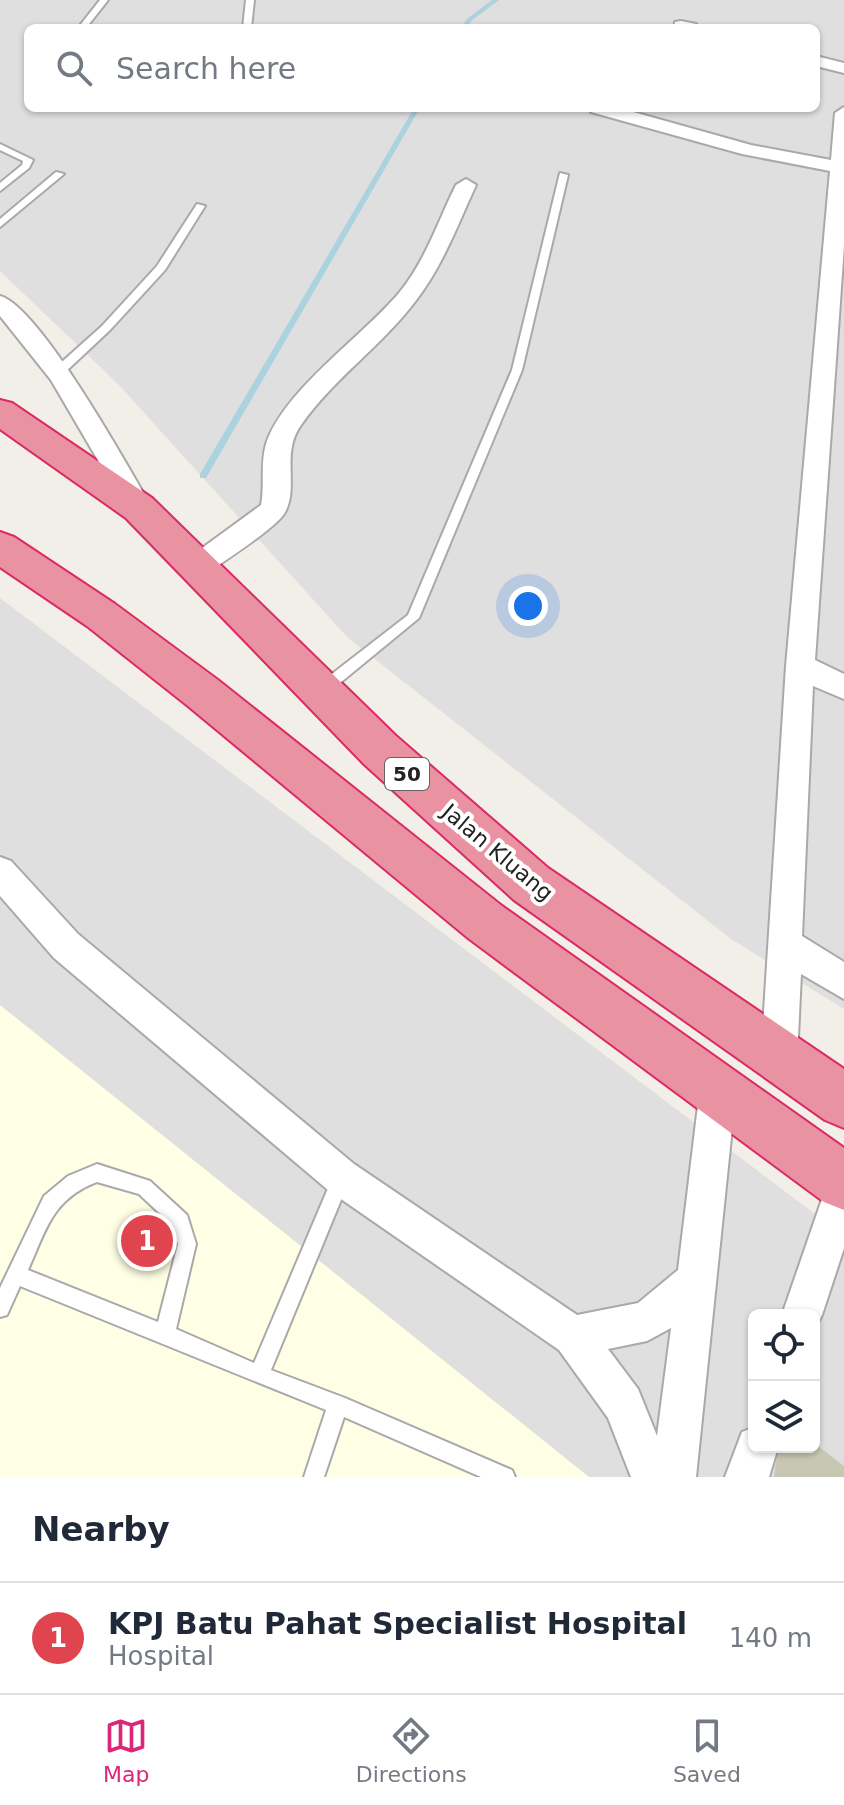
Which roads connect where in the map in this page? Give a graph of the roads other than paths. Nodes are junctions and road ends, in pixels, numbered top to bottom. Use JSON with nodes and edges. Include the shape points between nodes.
{"nodes":[{"id":1,"x":104,"y":0,"type":"edge"},
{"id":2,"x":250,"y":0,"type":"edge"},
{"id":3,"x":85,"y":24,"type":"edge"},
{"id":4,"x":247,"y":24,"type":"edge"},
{"id":5,"x":820,"y":62,"type":"edge"},
{"id":6,"x":844,"y":68,"type":"edge"},
{"id":7,"x":612,"y":112,"type":"edge"},
{"id":8,"x":844,"y":113,"type":"edge"},
{"id":9,"x":0,"y":147,"type":"edge"},
{"id":10,"x":838,"y":167,"type":"junction"},
{"id":11,"x":59,"y":174,"type":"dead end"},
{"id":12,"x":563,"y":175,"type":"dead end"},
{"id":13,"x":466,"y":185,"type":"dead end"},
{"id":14,"x":0,"y":188,"type":"edge"},
{"id":15,"x":200,"y":206,"type":"dead end"},
{"id":16,"x":0,"y":224,"type":"edge"},
{"id":17,"x":0,"y":303,"type":"edge"},
{"id":18,"x":58,"y":372,"type":"junction"},
{"id":19,"x":0,"y":412,"type":"edge"},
{"id":20,"x":139,"y":508,"type":"junction"},
{"id":21,"x":8,"y":560,"type":"edge"},
{"id":22,"x":197,"y":566,"type":"junction"},
{"id":23,"x":800,"y":666,"type":"junction"},
{"id":24,"x":844,"y":687,"type":"edge"},
{"id":25,"x":321,"y":690,"type":"junction"},
{"id":26,"x":0,"y":872,"type":"edge"},
{"id":27,"x":784,"y":944,"type":"junction"},
{"id":28,"x":844,"y":982,"type":"edge"},
{"id":29,"x":779,"y":1058,"type":"junction"},
{"id":30,"x":718,"y":1089,"type":"junction"},
{"id":31,"x":844,"y":1101,"type":"edge"},
{"id":32,"x":341,"y":1177,"type":"junction"},
{"id":33,"x":844,"y":1182,"type":"edge"},
{"id":34,"x":844,"y":1190,"type":"edge"},
{"id":35,"x":16,"y":1275,"type":"junction"},
{"id":36,"x":697,"y":1280,"type":"junction"},
{"id":37,"x":0,"y":1308,"type":"edge"},
{"id":38,"x":804,"y":1309,"type":"edge"},
{"id":39,"x":165,"y":1334,"type":"junction"},
{"id":40,"x":573,"y":1336,"type":"junction"},
{"id":41,"x":259,"y":1375,"type":"junction"},
{"id":42,"x":338,"y":1405,"type":"junction"},
{"id":43,"x":755,"y":1453,"type":"edge"},
{"id":44,"x":314,"y":1477,"type":"edge"},
{"id":45,"x":505,"y":1477,"type":"edge"},
{"id":46,"x":653,"y":1477,"type":"edge"},
{"id":47,"x":674,"y":1477,"type":"edge"},
{"id":48,"x":747,"y":1477,"type":"edge"}],
"edges":[{"from":1,"to":3,"type":"lane"},
{"from":2,"to":4,"type":"lane"},
{"from":5,"to":6,"type":"street"},
{"from":7,"to":10,"type":"street","via":[[749,150]]},
{"from":8,"to":10,"type":"street"},
{"from":9,"to":14,"type":"lane","via":[[28,160]]},
{"from":10,"to":23,"type":"street"},
{"from":11,"to":16,"type":"lane"},
{"from":12,"to":25,"type":"lane","via":[[517,370],[413,618]]},
{"from":13,"to":22,"type":"street","via":[[411,292],[292,418],[279,444],[273,510]]},
{"from":15,"to":18,"type":"lane","via":[[161,268]]},
{"from":17,"to":18,"type":"street"},
{"from":18,"to":20,"type":"street"},
{"from":19,"to":20,"type":"highway","name":"Jalan Kluang","number":"50"},
{"from":20,"to":22,"type":"highway","name":"Jalan Kluang","number":"50"},
{"from":21,"to":30,"type":"highway","via":[[101,615],[485,922]]},
{"from":22,"to":25,"type":"highway","name":"Jalan Kluang","number":"50"},
{"from":23,"to":24,"type":"street"},
{"from":23,"to":27,"type":"street"},
{"from":25,"to":29,"type":"highway","name":"Jalan Kluang","number":"50","via":[[380,750],[531,884]]},
{"from":26,"to":32,"type":"street","via":[[66,946]]},
{"from":27,"to":28,"type":"street"},
{"from":27,"to":29,"type":"street"},
{"from":29,"to":31,"type":"highway","name":"Jalan Kluang","number":"50"},
{"from":30,"to":33,"type":"highway"},
{"from":30,"to":36,"type":"street"},
{"from":32,"to":40,"type":"street"},
{"from":32,"to":41,"type":"lane"},
{"from":34,"to":38,"type":"street"},
{"from":35,"to":37,"type":"lane"},
{"from":35,"to":39,"type":"lane"},
{"from":35,"to":39,"type":"lane","via":[[50,1202],[74,1182],[97,1173],[144,1187],[181,1221],[187,1244]]},
{"from":36,"to":40,"type":"street","via":[[647,1321]]},
{"from":36,"to":47,"type":"street"},
{"from":39,"to":41,"type":"lane"},
{"from":40,"to":46,"type":"street","via":[[623,1404]]},
{"from":41,"to":42,"type":"lane"},
{"from":42,"to":44,"type":"lane"},
{"from":42,"to":45,"type":"lane"},
{"from":43,"to":48,"type":"street"}]}
